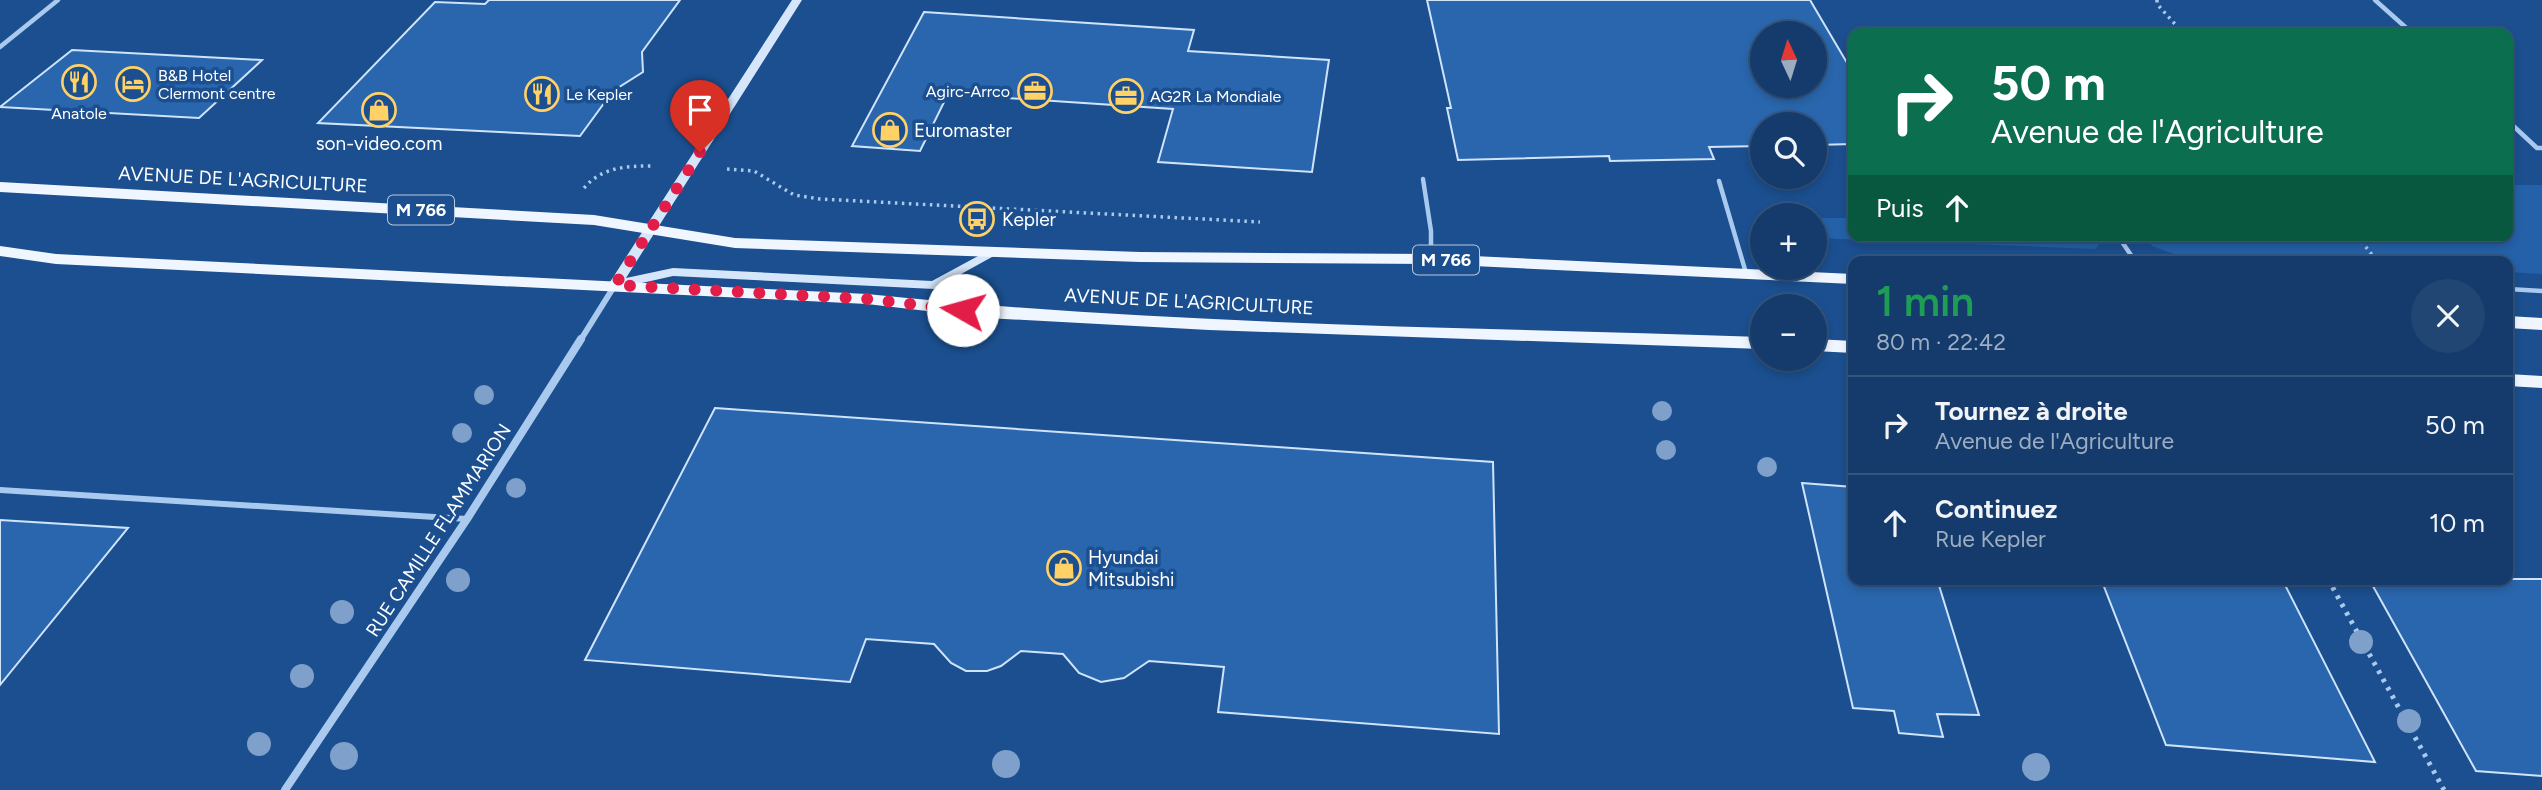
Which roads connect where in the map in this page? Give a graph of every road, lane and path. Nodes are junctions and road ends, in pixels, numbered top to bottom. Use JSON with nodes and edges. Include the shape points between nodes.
{"nodes":[{"id":1,"x":58,"y":0,"type":"edge"},
{"id":2,"x":797,"y":0,"type":"edge"},
{"id":3,"x":2157,"y":0,"type":"edge"},
{"id":4,"x":2375,"y":0,"type":"edge"},
{"id":5,"x":2179,"y":28,"type":"edge"},
{"id":6,"x":2406,"y":28,"type":"edge"},
{"id":7,"x":0,"y":47,"type":"edge"},
{"id":8,"x":2513,"y":126,"type":"edge"},
{"id":9,"x":2542,"y":148,"type":"edge"},
{"id":10,"x":724,"y":169,"type":"dead end"},
{"id":11,"x":1423,"y":179,"type":"dead end"},
{"id":12,"x":1719,"y":181,"type":"dead end"},
{"id":13,"x":0,"y":187,"type":"edge"},
{"id":14,"x":1260,"y":222,"type":"dead end"},
{"id":15,"x":650,"y":230,"type":"junction"},
{"id":16,"x":2362,"y":242,"type":"edge"},
{"id":17,"x":0,"y":251,"type":"edge"},
{"id":18,"x":995,"y":252,"type":"junction"},
{"id":19,"x":2373,"y":256,"type":"edge"},
{"id":20,"x":0,"y":259,"type":"edge"},
{"id":21,"x":56,"y":259,"type":"junction"},
{"id":22,"x":1431,"y":259,"type":"junction"},
{"id":23,"x":1746,"y":273,"type":"junction"},
{"id":24,"x":1848,"y":279,"type":"edge"},
{"id":25,"x":615,"y":285,"type":"junction"},
{"id":26,"x":2513,"y":289,"type":"edge"},
{"id":27,"x":2542,"y":290,"type":"edge"},
{"id":28,"x":2513,"y":322,"type":"edge"},
{"id":29,"x":2542,"y":324,"type":"edge"},
{"id":30,"x":1750,"y":343,"type":"edge"},
{"id":31,"x":1827,"y":346,"type":"edge"},
{"id":32,"x":1848,"y":348,"type":"edge"},
{"id":33,"x":2513,"y":380,"type":"edge"},
{"id":34,"x":2542,"y":382,"type":"edge"},
{"id":35,"x":0,"y":490,"type":"edge"},
{"id":36,"x":467,"y":519,"type":"junction"},
{"id":37,"x":2331,"y":585,"type":"edge"},
{"id":38,"x":285,"y":790,"type":"edge"},
{"id":39,"x":2444,"y":790,"type":"edge"}],
"edges":[{"from":1,"to":7,"type":"lane"},
{"from":2,"to":15,"type":"main road"},
{"from":3,"to":5,"type":"path"},
{"from":4,"to":6,"type":"lane"},
{"from":8,"to":9,"type":"lane"},
{"from":10,"to":14,"type":"path","via":[[754,171],[794,195],[820,199]]},
{"from":11,"to":22,"type":"lane"},
{"from":12,"to":23,"type":"lane"},
{"from":13,"to":15,"type":"main road","name":"AVENUE DE L'AGRICULTURE","number":"M 766","via":[[594,220]]},
{"from":15,"to":18,"type":"main road","name":"AVENUE DE L'AGRICULTURE","number":"M 766","via":[[735,243]]},
{"from":15,"to":25,"type":"main road"},
{"from":16,"to":19,"type":"path"},
{"from":17,"to":21,"type":"main road","name":"AVENUE DE L'AGRICULTURE"},
{"from":18,"to":22,"type":"main road","name":"AVENUE DE L'AGRICULTURE","number":"M 766"},
{"from":18,"to":25,"type":"main road","name":"AVENUE DE L'AGRICULTURE","via":[[934,285],[673,272]]},
{"from":20,"to":21,"type":"main road"},
{"from":21,"to":25,"type":"main road","name":"AVENUE DE L'AGRICULTURE"},
{"from":22,"to":23,"type":"main road","name":"AVENUE DE L'AGRICULTURE","number":"M 766"},
{"from":23,"to":24,"type":"main road","name":"AVENUE DE L'AGRICULTURE","number":"M 766"},
{"from":25,"to":30,"type":"main road","name":"AVENUE DE L'AGRICULTURE","via":[[1195,324]]},
{"from":25,"to":36,"type":"street","name":"RUE CAMILLE FLAMMARION"},
{"from":26,"to":27,"type":"lane"},
{"from":28,"to":29,"type":"main road"},
{"from":31,"to":32,"type":"main road"},
{"from":33,"to":34,"type":"main road"},
{"from":35,"to":36,"type":"lane"},
{"from":36,"to":38,"type":"street","name":"RUE CAMILLE FLAMMARION"},
{"from":37,"to":39,"type":"path"}]}
